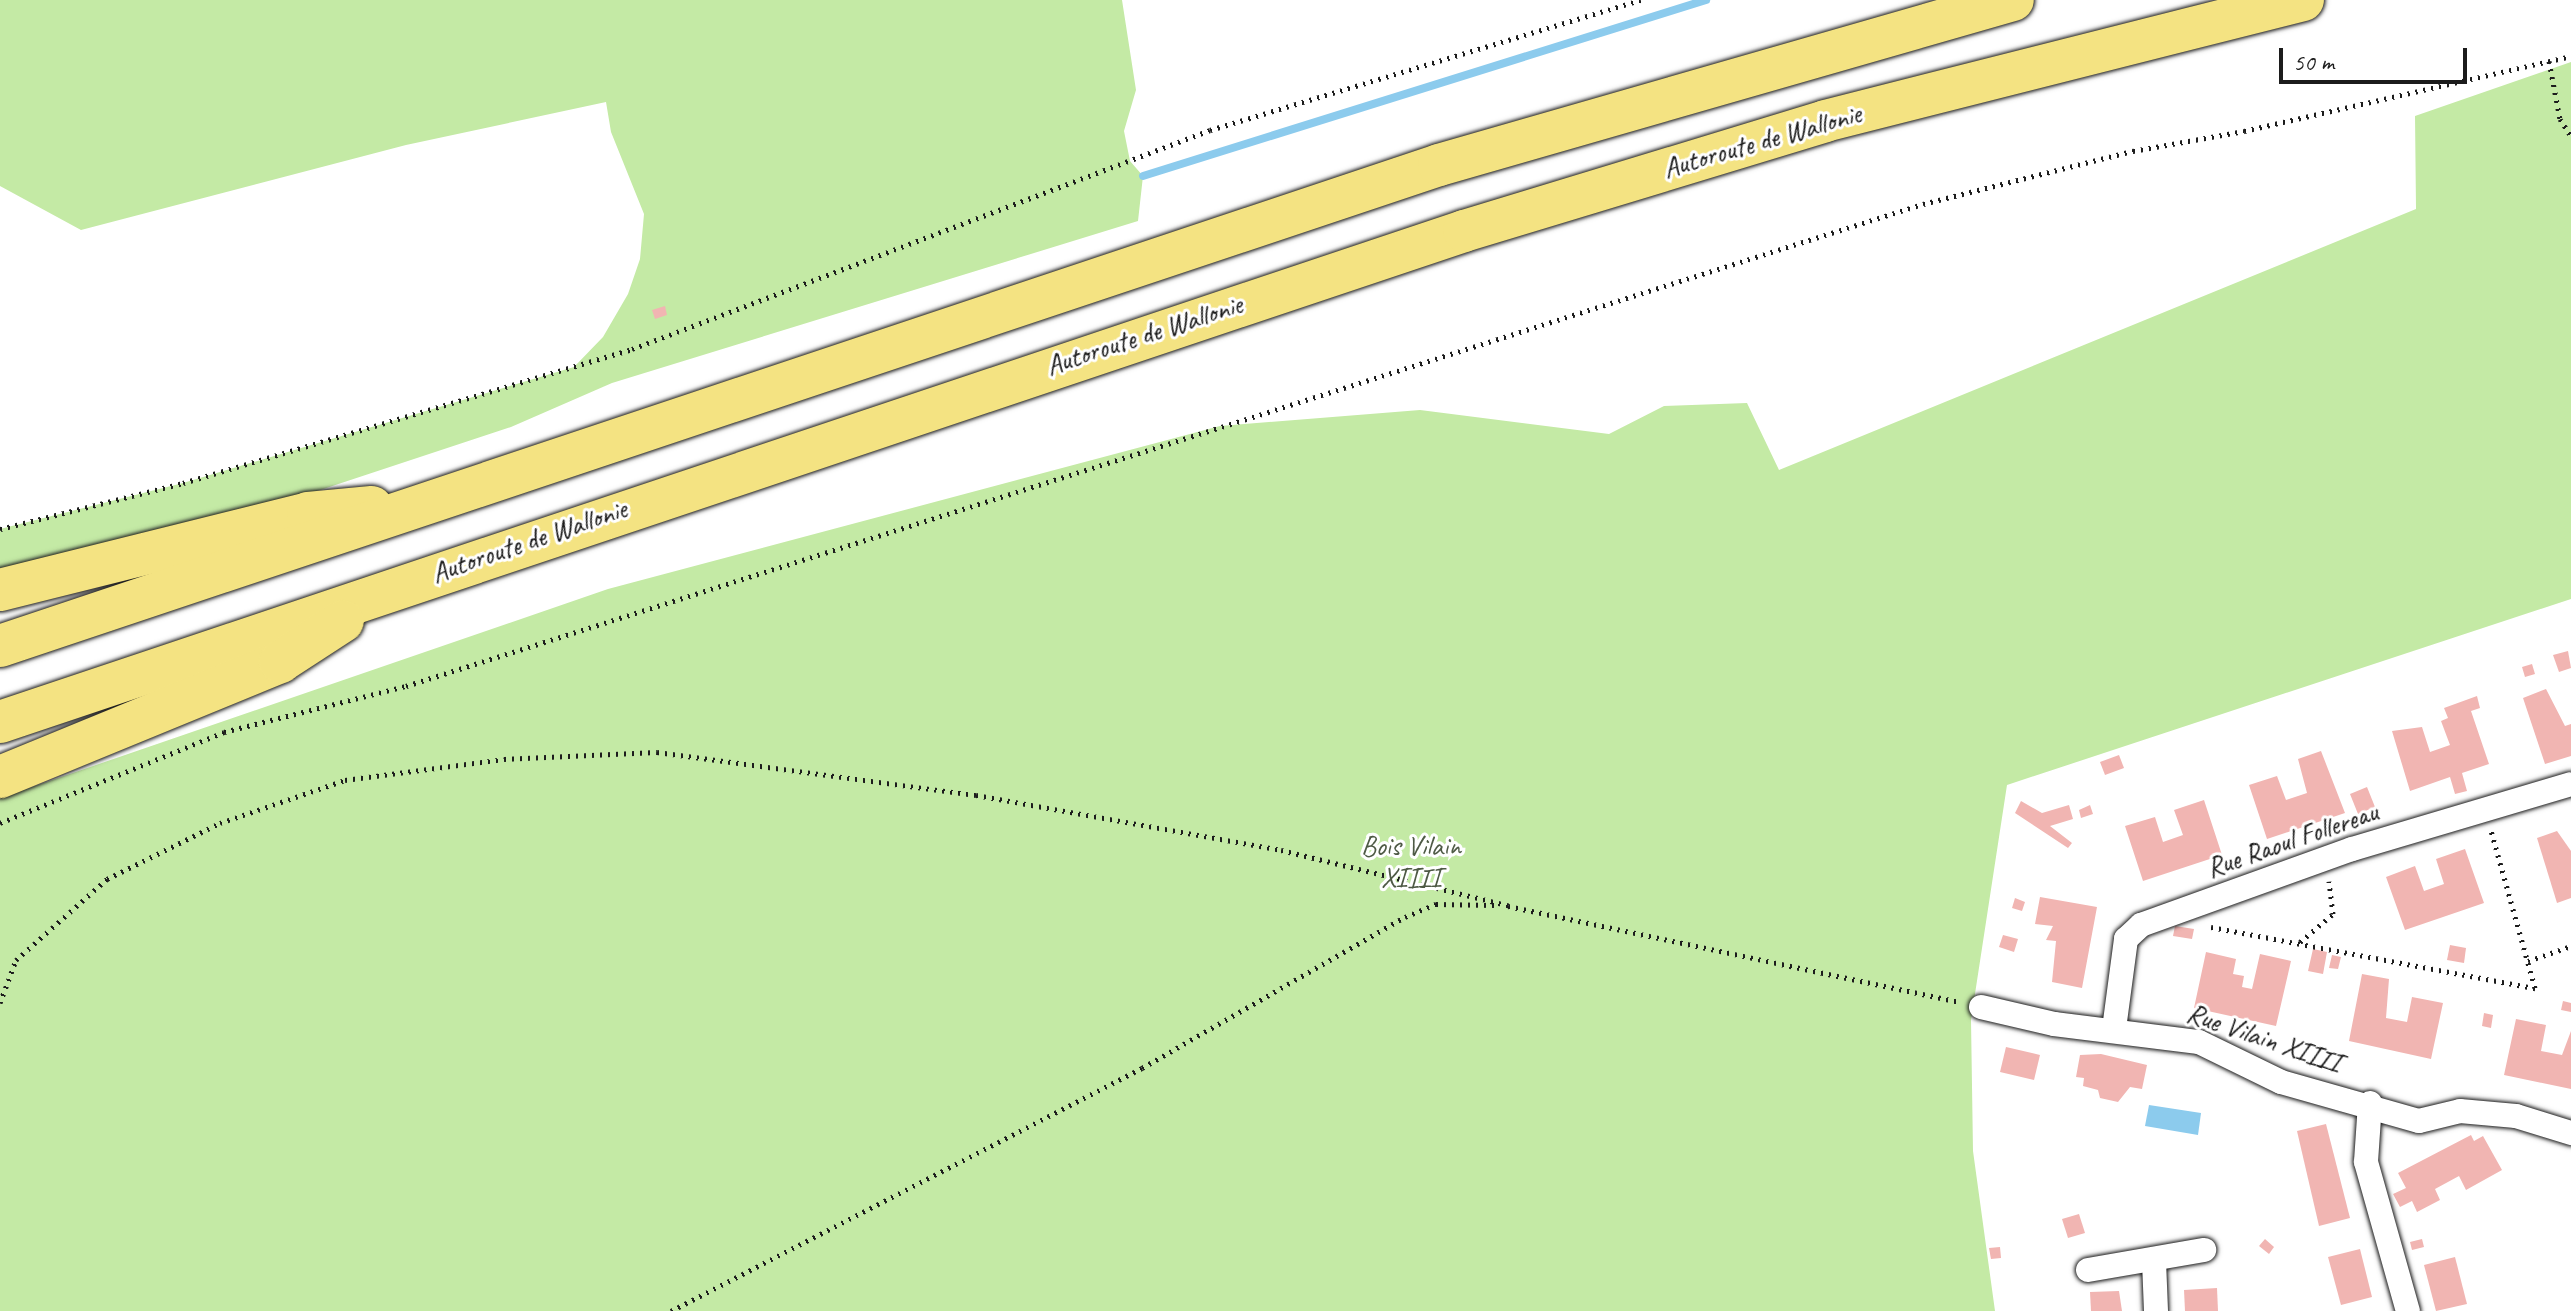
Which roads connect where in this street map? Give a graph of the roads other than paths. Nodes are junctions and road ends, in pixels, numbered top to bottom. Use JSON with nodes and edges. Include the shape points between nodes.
{"nodes":[{"id":1,"x":2013,"y":0,"type":"edge"},
{"id":2,"x":2303,"y":0,"type":"edge"},
{"id":3,"x":437,"y":502,"type":"junction"},
{"id":4,"x":398,"y":585,"type":"junction"},
{"id":5,"x":0,"y":590,"type":"edge"},
{"id":6,"x":0,"y":646,"type":"edge"},
{"id":7,"x":0,"y":722,"type":"edge"},
{"id":8,"x":0,"y":777,"type":"edge"},
{"id":9,"x":2571,"y":784,"type":"edge"},
{"id":10,"x":1981,"y":1007,"type":"road end"},
{"id":11,"x":2114,"y":1029,"type":"junction"},
{"id":12,"x":2370,"y":1103,"type":"junction"},
{"id":13,"x":2571,"y":1133,"type":"edge"},
{"id":14,"x":2204,"y":1250,"type":"dead end"},
{"id":15,"x":2154,"y":1261,"type":"junction"},
{"id":16,"x":2088,"y":1270,"type":"dead end"},
{"id":17,"x":2156,"y":1311,"type":"edge"},
{"id":18,"x":2408,"y":1311,"type":"edge"}],
"edges":[{"from":1,"to":3,"type":"highway","via":[[1439,165]]},
{"from":2,"to":4,"type":"highway","name":"Autoroute de Wallonie","via":[[1825,121],[1464,231]]},
{"from":3,"to":5,"type":"highway","via":[[308,513]]},
{"from":3,"to":6,"type":"highway"},
{"from":4,"to":7,"type":"highway","name":"Autoroute de Wallonie"},
{"from":4,"to":8,"type":"highway","via":[[280,662]]},
{"from":9,"to":11,"type":"street","name":"Rue Raoul Follereau","via":[[2352,849],[2141,925],[2126,939]]},
{"from":10,"to":11,"type":"street","name":"Rue Vilain XIIII","via":[[2054,1024]]},
{"from":11,"to":12,"type":"street","name":"Rue Vilain XIIII","via":[[2199,1042],[2281,1082]]},
{"from":12,"to":13,"type":"street","name":"Rue Vilain XIIII","via":[[2419,1121],[2460,1111],[2516,1116]]},
{"from":12,"to":18,"type":"street","via":[[2366,1162]]},
{"from":14,"to":15,"type":"street"},
{"from":15,"to":16,"type":"street"},
{"from":15,"to":17,"type":"street"}]}
